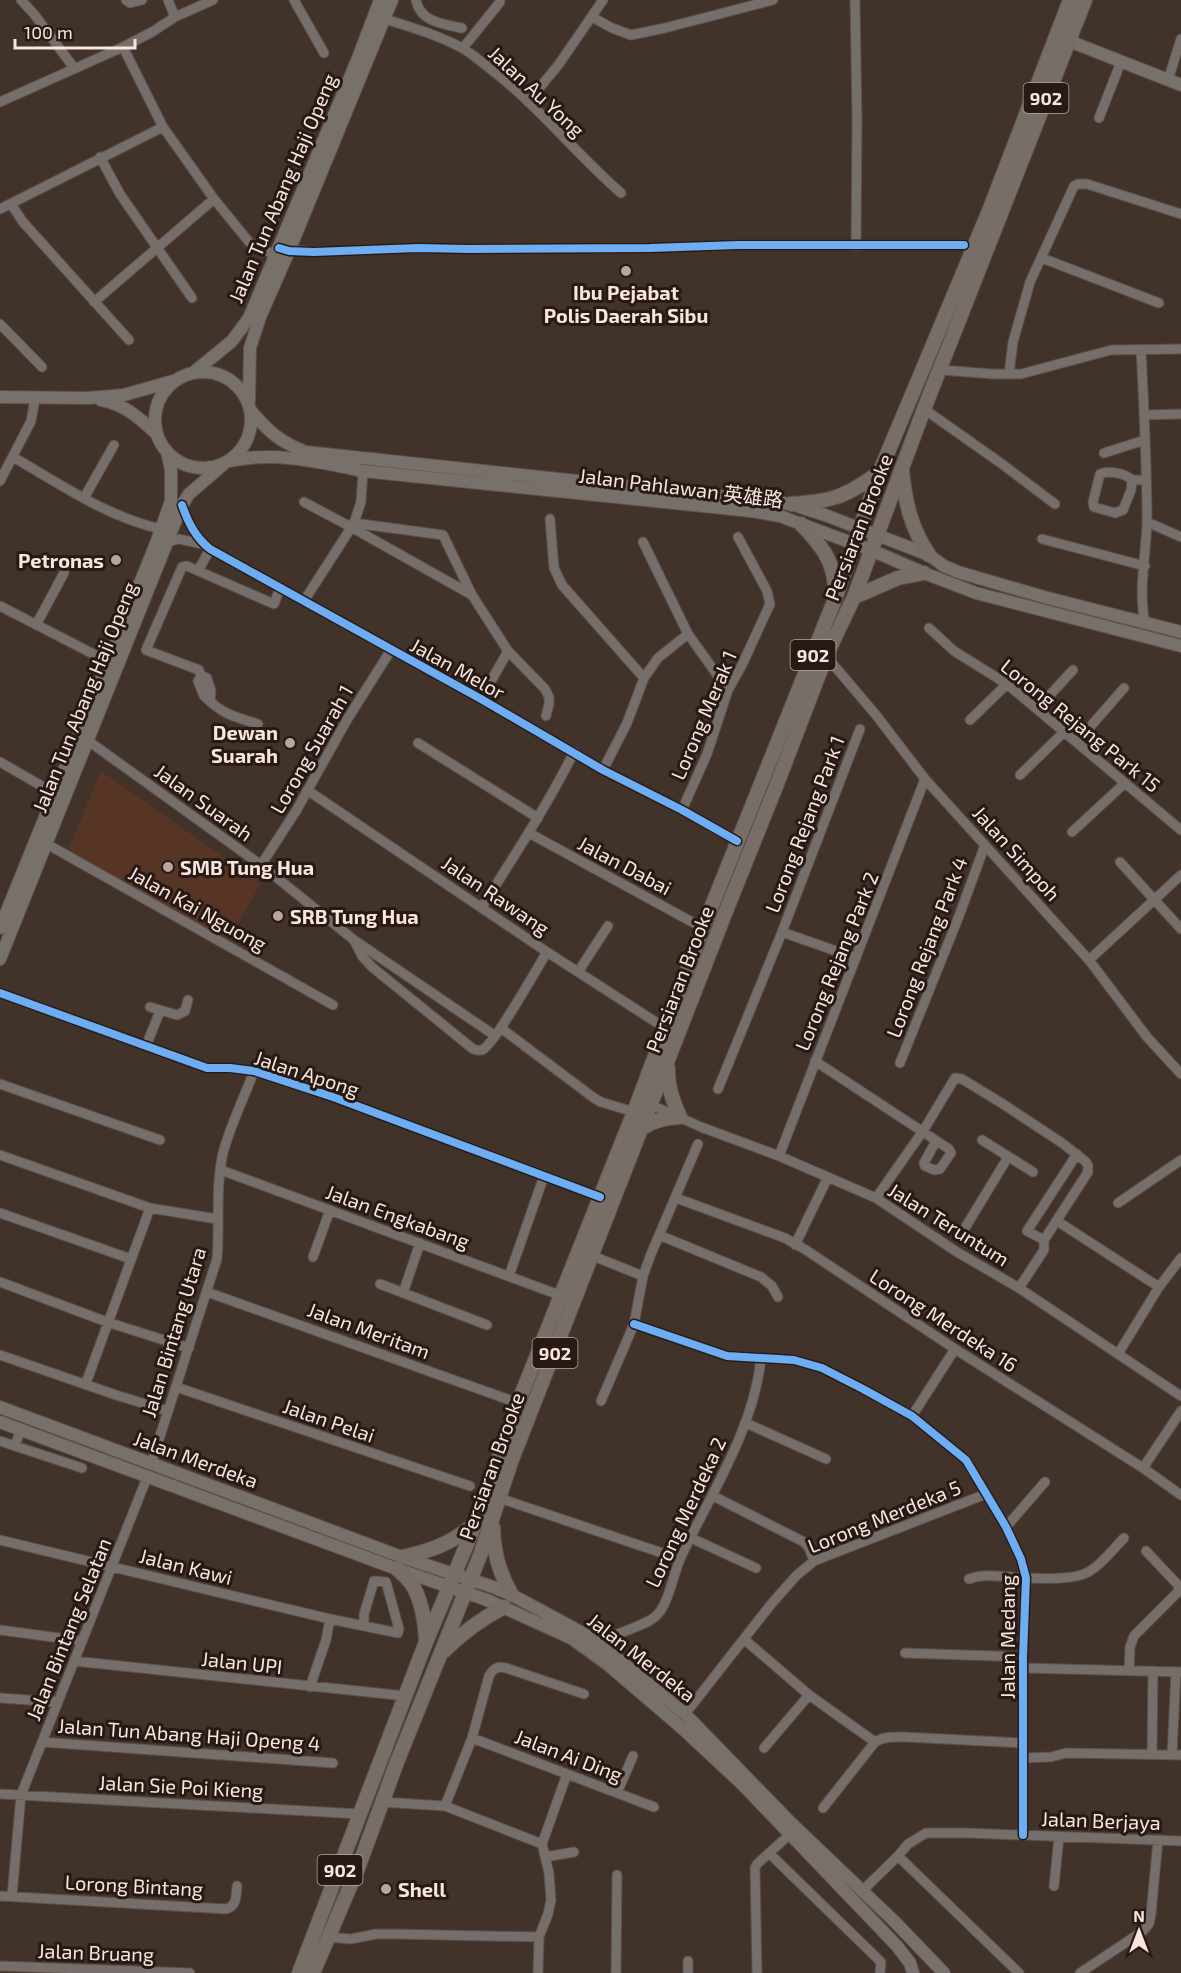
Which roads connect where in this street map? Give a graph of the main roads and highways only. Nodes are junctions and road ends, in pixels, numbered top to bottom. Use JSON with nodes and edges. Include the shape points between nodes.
{"nodes":[{"id":1,"x":380,"y":0,"type":"edge"},
{"id":2,"x":392,"y":0,"type":"edge"},
{"id":3,"x":1070,"y":0,"type":"edge"},
{"id":4,"x":1085,"y":0,"type":"edge"},
{"id":5,"x":1069,"y":41,"type":"junction"},
{"id":6,"x":1181,"y":85,"type":"edge"},
{"id":7,"x":1002,"y":194,"type":"junction"},
{"id":8,"x":995,"y":212,"type":"junction"},
{"id":9,"x":281,"y":251,"type":"junction"},
{"id":10,"x":193,"y":372,"type":"junction"},
{"id":11,"x":174,"y":381,"type":"junction"},
{"id":12,"x":0,"y":397,"type":"edge"},
{"id":13,"x":88,"y":398,"type":"junction"},
{"id":14,"x":250,"y":406,"type":"junction"},
{"id":15,"x":157,"y":434,"type":"junction"},
{"id":16,"x":167,"y":452,"type":"junction"},
{"id":17,"x":227,"y":462,"type":"junction"},
{"id":18,"x":902,"y":468,"type":"junction"},
{"id":19,"x":880,"y":471,"type":"junction"},
{"id":20,"x":791,"y":504,"type":"junction"},
{"id":21,"x":801,"y":524,"type":"junction"},
{"id":22,"x":860,"y":529,"type":"junction"},
{"id":23,"x":876,"y":535,"type":"junction"},
{"id":24,"x":855,"y":543,"type":"junction"},
{"id":25,"x":871,"y":550,"type":"junction"},
{"id":26,"x":929,"y":555,"type":"junction"},
{"id":27,"x":924,"y":573,"type":"junction"},
{"id":28,"x":854,"y":597,"type":"junction"},
{"id":29,"x":835,"y":599,"type":"junction"},
{"id":30,"x":1181,"y":632,"type":"edge"},
{"id":31,"x":1181,"y":646,"type":"edge"},
{"id":32,"x":3,"y":912,"type":"edge"},
{"id":33,"x":0,"y":928,"type":"edge"},
{"id":34,"x":0,"y":959,"type":"edge"},
{"id":35,"x":668,"y":1063,"type":"junction"},
{"id":36,"x":641,"y":1105,"type":"junction"},
{"id":37,"x":642,"y":1128,"type":"junction"},
{"id":38,"x":0,"y":1407,"type":"edge"},
{"id":39,"x":0,"y":1422,"type":"edge"},
{"id":40,"x":149,"y":1470,"type":"junction"},
{"id":41,"x":477,"y":1520,"type":"junction"},
{"id":42,"x":492,"y":1520,"type":"junction"},
{"id":43,"x":400,"y":1563,"type":"junction"},
{"id":44,"x":456,"y":1574,"type":"junction"},
{"id":45,"x":470,"y":1578,"type":"junction"},
{"id":46,"x":450,"y":1588,"type":"junction"},
{"id":47,"x":465,"y":1593,"type":"junction"},
{"id":48,"x":512,"y":1595,"type":"junction"},
{"id":49,"x":504,"y":1607,"type":"junction"},
{"id":50,"x":426,"y":1642,"type":"junction"},
{"id":51,"x":439,"y":1656,"type":"junction"},
{"id":52,"x":299,"y":1973,"type":"edge"},
{"id":53,"x":313,"y":1973,"type":"edge"},
{"id":54,"x":913,"y":1973,"type":"edge"},
{"id":55,"x":944,"y":1973,"type":"edge"}],
"edges":[{"from":1,"to":9,"type":"main road","name":"Jalan Tun Abang Haji Openg"},
{"from":2,"to":9,"type":"main road","name":"Jalan Tun Abang Haji Openg"},
{"from":3,"to":7,"type":"main road","name":"Persiaran Brooke","number":"902"},
{"from":4,"to":5,"type":"main road","name":"Persiaran Brooke","number":"902"},
{"from":5,"to":6,"type":"main road"},
{"from":5,"to":7,"type":"main road","name":"Persiaran Brooke","number":"902"},
{"from":7,"to":8,"type":"main road","name":"Persiaran Brooke","number":"902"},
{"from":8,"to":18,"type":"main road","name":"Persiaran Brooke","number":"902","via":[[941,370]]},
{"from":8,"to":19,"type":"main road","name":"Persiaran Brooke","number":"902"},
{"from":9,"to":10,"type":"main road","name":"Jalan Tun Abang Haji Openg","via":[[249,318],[232,341]]},
{"from":9,"to":14,"type":"main road","name":"Jalan Tun Abang Haji Openg","via":[[250,348]]},
{"from":10,"to":11,"type":"main road"},
{"from":10,"to":14,"type":"main road","via":[[206,371],[232,380]]},
{"from":11,"to":13,"type":"main road","via":[[124,395]]},
{"from":11,"to":15,"type":"main road","via":[[157,405]]},
{"from":12,"to":13,"type":"main road"},
{"from":13,"to":15,"type":"main road","via":[[119,405]]},
{"from":14,"to":17,"type":"main road","via":[[252,425],[248,439]]},
{"from":14,"to":20,"type":"main road","name":"Jalan Pahlawan 英雄路","via":[[270,432],[306,452]]},
{"from":15,"to":16,"type":"main road"},
{"from":16,"to":17,"type":"main road","via":[[194,467],[210,468]]},
{"from":16,"to":32,"type":"main road","name":"Jalan Tun Abang Haji Openg","via":[[171,501]]},
{"from":17,"to":21,"type":"main road","name":"Jalan Pahlawan 英雄路","via":[[247,457],[310,460],[363,471],[751,511]]},
{"from":17,"to":34,"type":"main road","name":"Jalan Tun Abang Haji Openg","via":[[189,494],[182,505]]},
{"from":18,"to":23,"type":"main road","name":"Persiaran Brooke","number":"902"},
{"from":18,"to":26,"type":"main road","via":[[910,520]]},
{"from":19,"to":20,"type":"main road","via":[[835,499]]},
{"from":19,"to":22,"type":"main road","name":"Persiaran Brooke","number":"902"},
{"from":20,"to":22,"type":"main road","name":"Jalan Pahlawan 英雄路"},
{"from":21,"to":24,"type":"main road","name":"Jalan Pahlawan 英雄路"},
{"from":21,"to":29,"type":"main road","via":[[817,540],[831,566]]},
{"from":22,"to":23,"type":"main road","name":"Jalan Pahlawan 英雄路"},
{"from":22,"to":24,"type":"main road","name":"Persiaran Brooke","number":"902"},
{"from":23,"to":25,"type":"main road","name":"Persiaran Brooke","number":"902"},
{"from":23,"to":26,"type":"main road","name":"Jalan Pahlawan 英雄路"},
{"from":24,"to":25,"type":"main road","name":"Jalan Pahlawan 英雄路"},
{"from":24,"to":29,"type":"main road","name":"Persiaran Brooke","number":"902"},
{"from":25,"to":27,"type":"main road","name":"Jalan Pahlawan 英雄路"},
{"from":25,"to":28,"type":"main road","name":"Persiaran Brooke","number":"902"},
{"from":26,"to":30,"type":"main road","name":"Jalan Pahlawan 英雄路","via":[[958,572]]},
{"from":27,"to":28,"type":"main road","via":[[898,578]]},
{"from":27,"to":31,"type":"main road","name":"Jalan Pahlawan 英雄路","via":[[976,593]]},
{"from":28,"to":35,"type":"main road","name":"Persiaran Brooke","number":"902","via":[[826,656]]},
{"from":29,"to":36,"type":"main road","name":"Persiaran Brooke","number":"902","via":[[703,927]]},
{"from":32,"to":33,"type":"main road","name":"Jalan Tun Abang Haji Openg"},
{"from":35,"to":36,"type":"main road","name":"Persiaran Brooke","number":"902"},
{"from":35,"to":37,"type":"main road","via":[[668,1077],[680,1117],[662,1118]]},
{"from":36,"to":37,"type":"main road","name":"Persiaran Brooke","number":"902"},
{"from":36,"to":41,"type":"main road","name":"Persiaran Brooke","number":"902","via":[[600,1197]]},
{"from":37,"to":42,"type":"main road","name":"Persiaran Brooke","number":"902"},
{"from":38,"to":40,"type":"main road","name":"Jalan Merdeka"},
{"from":39,"to":40,"type":"main road","name":"Jalan Merdeka"},
{"from":40,"to":43,"type":"main road","name":"Jalan Merdeka"},
{"from":41,"to":43,"type":"main road","via":[[455,1539]]},
{"from":41,"to":44,"type":"main road","name":"Persiaran Brooke","number":"902"},
{"from":42,"to":45,"type":"main road","name":"Persiaran Brooke","number":"902"},
{"from":42,"to":48,"type":"main road","via":[[498,1565]]},
{"from":43,"to":44,"type":"main road","name":"Jalan Merdeka"},
{"from":43,"to":46,"type":"main road","name":"Jalan Merdeka"},
{"from":43,"to":50,"type":"main road","via":[[415,1591]]},
{"from":44,"to":45,"type":"main road","name":"Jalan Merdeka"},
{"from":44,"to":46,"type":"main road","name":"Persiaran Brooke","number":"902"},
{"from":45,"to":47,"type":"main road","name":"Persiaran Brooke","number":"902"},
{"from":45,"to":48,"type":"main road","name":"Jalan Merdeka"},
{"from":46,"to":47,"type":"main road","name":"Jalan Merdeka"},
{"from":46,"to":50,"type":"main road","name":"Persiaran Brooke","number":"902"},
{"from":47,"to":49,"type":"main road","name":"Jalan Merdeka"},
{"from":47,"to":51,"type":"main road","name":"Persiaran Brooke","number":"902"},
{"from":48,"to":55,"type":"main road","name":"Jalan Merdeka","via":[[597,1642],[685,1714]]},
{"from":49,"to":51,"type":"main road","via":[[464,1631]]},
{"from":49,"to":54,"type":"main road","name":"Jalan Merdeka","via":[[571,1638],[683,1729],[742,1784],[897,1946]]},
{"from":50,"to":52,"type":"main road","name":"Persiaran Brooke","number":"902"},
{"from":51,"to":53,"type":"main road","name":"Persiaran Brooke","number":"902"}]}
